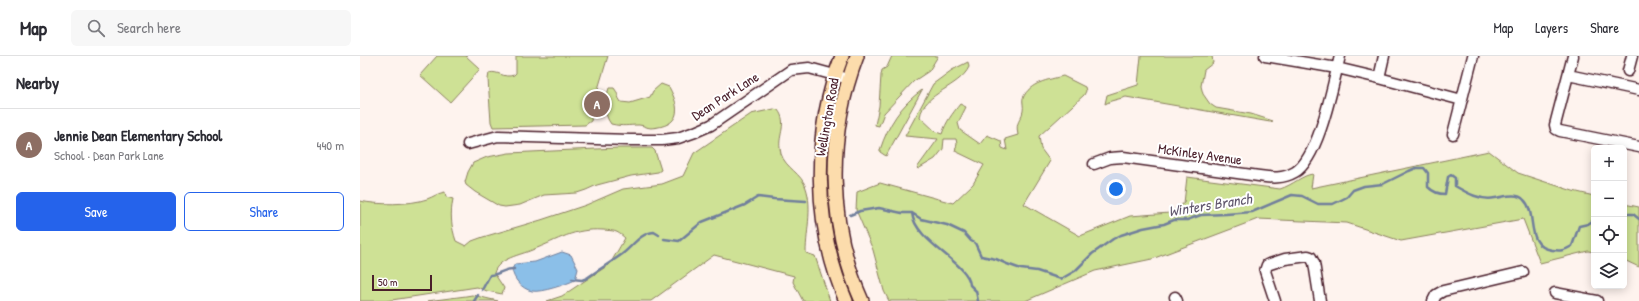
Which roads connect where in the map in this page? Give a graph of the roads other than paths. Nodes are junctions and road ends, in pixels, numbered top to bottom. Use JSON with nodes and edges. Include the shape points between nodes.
{"nodes":[{"id":1,"x":842,"y":56,"type":"edge"},
{"id":2,"x":857,"y":56,"type":"edge"},
{"id":3,"x":1265,"y":56,"type":"edge"},
{"id":4,"x":1340,"y":56,"type":"edge"},
{"id":5,"x":1384,"y":56,"type":"edge"},
{"id":6,"x":1473,"y":56,"type":"edge"},
{"id":7,"x":1573,"y":56,"type":"edge"},
{"id":8,"x":1632,"y":56,"type":"edge"},
{"id":9,"x":1337,"y":68,"type":"junction"},
{"id":10,"x":1628,"y":71,"type":"dead end"},
{"id":11,"x":835,"y":74,"type":"junction"},
{"id":12,"x":1568,"y":74,"type":"junction"},
{"id":13,"x":1379,"y":78,"type":"junction"},
{"id":14,"x":849,"y":79,"type":"junction"},
{"id":15,"x":1639,"y":90,"type":"edge"},
{"id":16,"x":1462,"y":100,"type":"junction"},
{"id":17,"x":1452,"y":134,"type":"dead end"},
{"id":18,"x":468,"y":144,"type":"dead end"},
{"id":19,"x":1639,"y":147,"type":"edge"},
{"id":20,"x":1094,"y":164,"type":"dead end"},
{"id":21,"x":1523,"y":272,"type":"dead end"},
{"id":22,"x":1555,"y":293,"type":"dead end"},
{"id":23,"x":846,"y":301,"type":"edge"},
{"id":24,"x":862,"y":301,"type":"edge"},
{"id":25,"x":1275,"y":301,"type":"edge"},
{"id":26,"x":1320,"y":301,"type":"edge"},
{"id":27,"x":1433,"y":301,"type":"edge"},
{"id":28,"x":1597,"y":301,"type":"edge"}],
"edges":[{"from":1,"to":11,"type":"main road","name":"Wellington Road"},
{"from":2,"to":14,"type":"main road","name":"Wellington Road"},
{"from":3,"to":9,"type":"street"},
{"from":4,"to":9,"type":"street"},
{"from":5,"to":13,"type":"street"},
{"from":6,"to":16,"type":"street"},
{"from":7,"to":12,"type":"street"},
{"from":8,"to":10,"type":"street"},
{"from":9,"to":13,"type":"street"},
{"from":9,"to":20,"type":"street","name":"McKinley Avenue","via":[[1317,140],[1307,161],[1285,177],[1273,178],[1123,157],[1110,158]]},
{"from":11,"to":14,"type":"street","name":"Dean Park Lane"},
{"from":11,"to":18,"type":"street","name":"Dean Park Lane","via":[[809,68],[791,70],[711,125],[678,138],[630,140],[498,136]]},
{"from":11,"to":23,"type":"main road","name":"Wellington Road","via":[[822,143],[821,205],[835,272]]},
{"from":12,"to":15,"type":"street"},
{"from":12,"to":19,"type":"street","via":[[1555,125],[1557,130]]},
{"from":13,"to":16,"type":"street"},
{"from":14,"to":24,"type":"main road","name":"Wellington Road","via":[[836,143],[835,178],[842,239]]},
{"from":16,"to":17,"type":"street"},
{"from":21,"to":27,"type":"street","via":[[1443,291],[1436,295]]},
{"from":22,"to":28,"type":"street"},
{"from":25,"to":26,"type":"street","via":[[1265,270],[1266,265],[1308,256],[1314,263]]}]}
